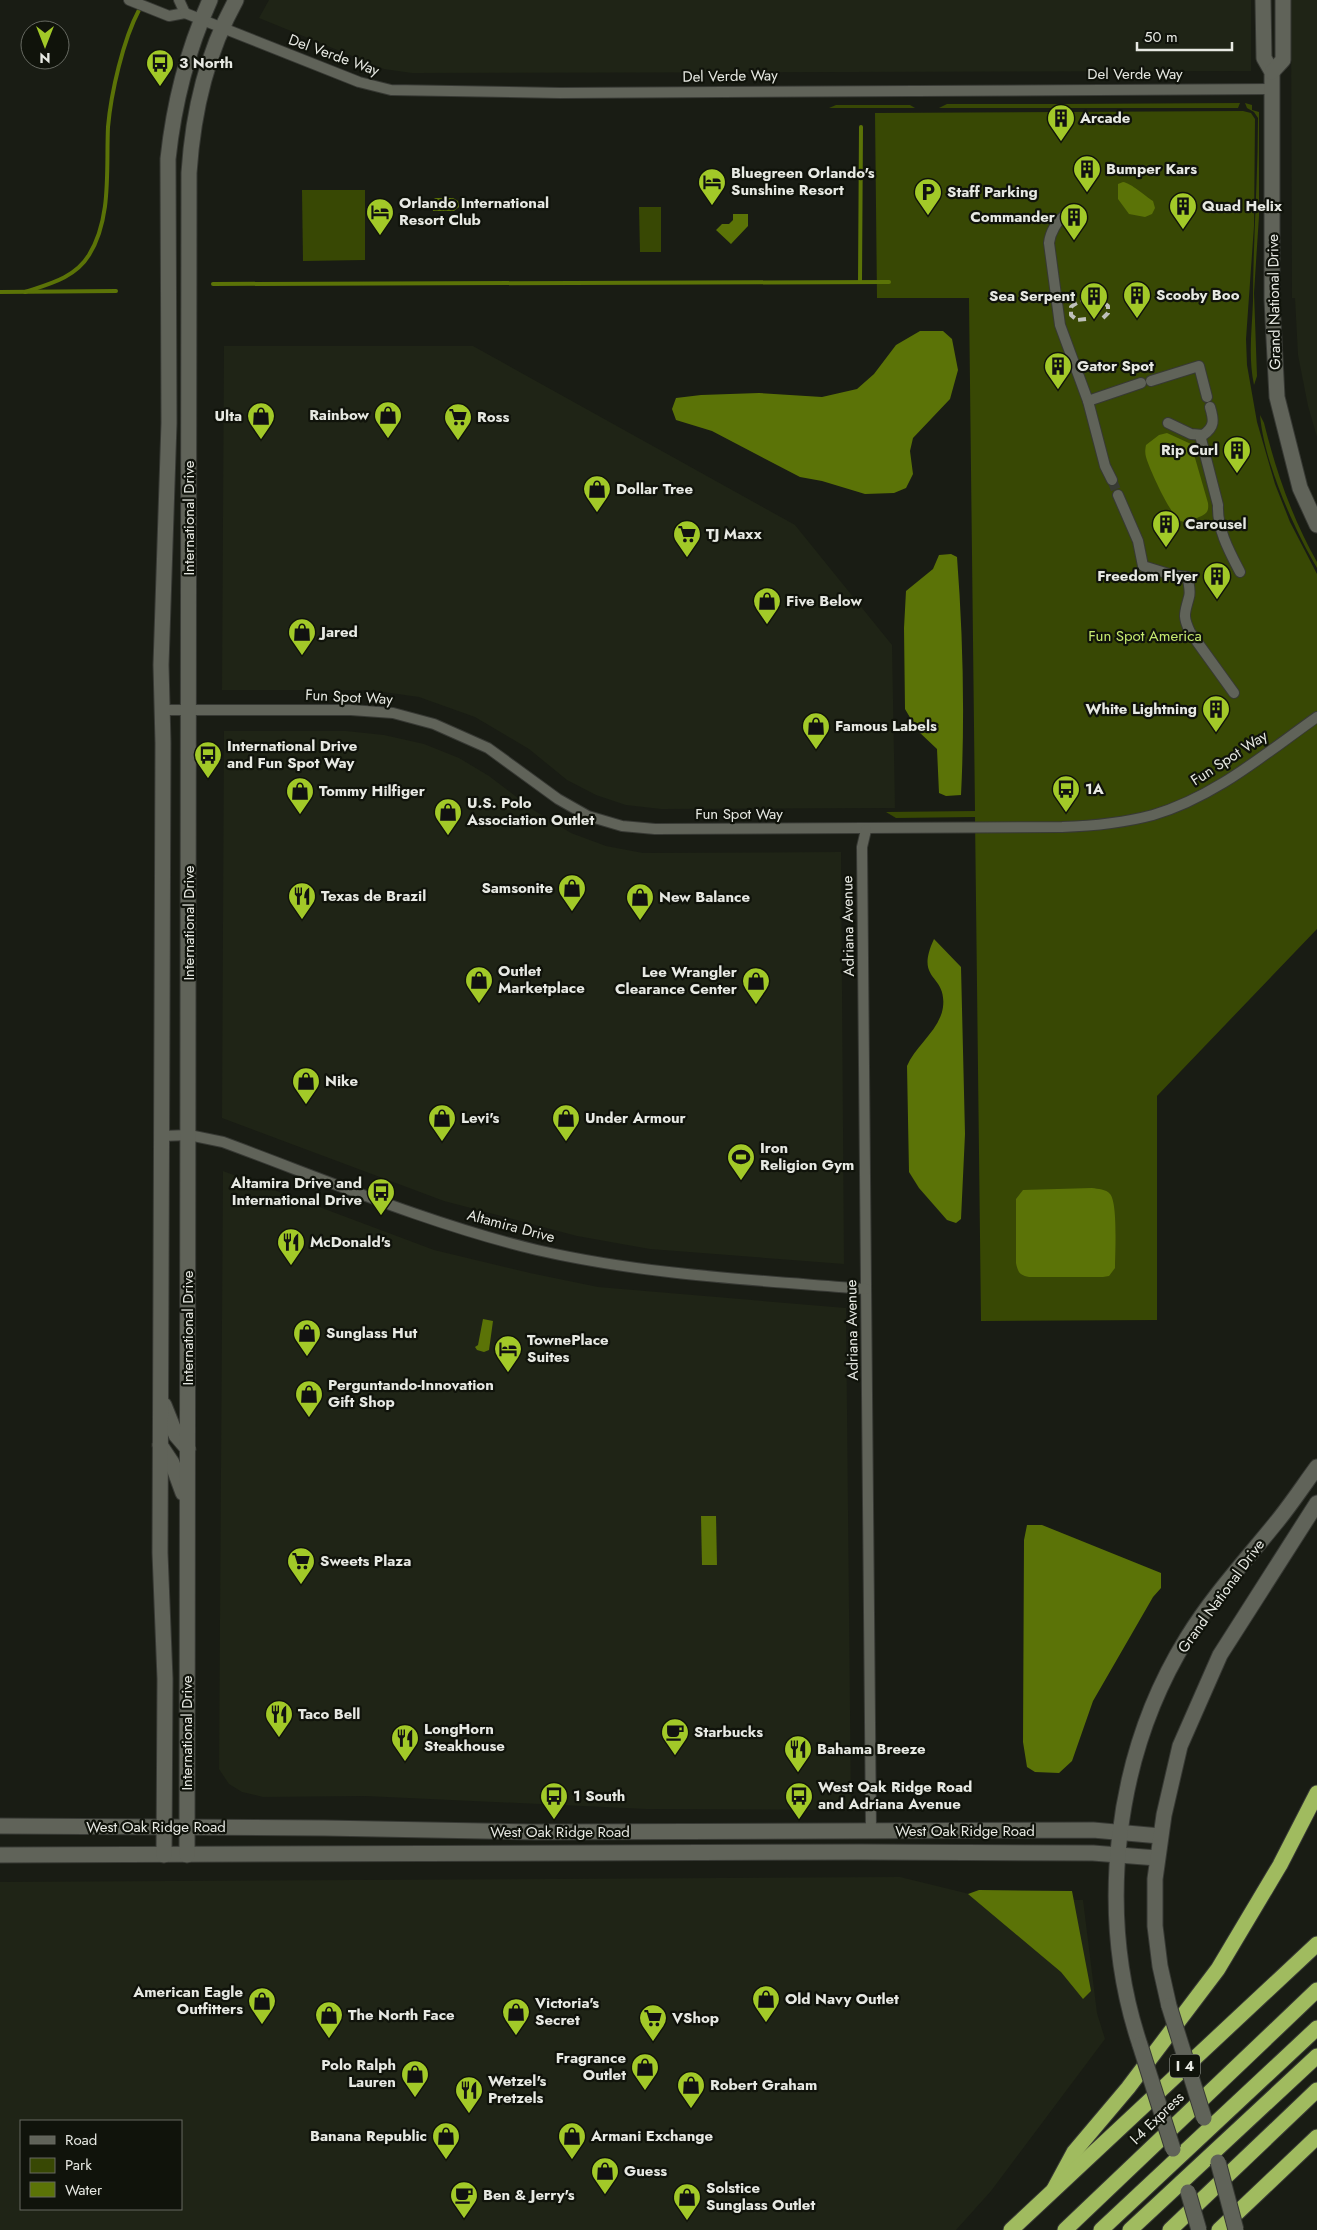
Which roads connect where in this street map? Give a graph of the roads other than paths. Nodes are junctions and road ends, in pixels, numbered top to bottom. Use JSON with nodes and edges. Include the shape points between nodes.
{"nodes":[{"id":1,"x":129,"y":0,"type":"edge"},
{"id":2,"x":178,"y":0,"type":"edge"},
{"id":3,"x":210,"y":0,"type":"edge"},
{"id":4,"x":236,"y":0,"type":"edge"},
{"id":5,"x":1263,"y":0,"type":"edge"},
{"id":6,"x":1283,"y":0,"type":"edge"},
{"id":7,"x":185,"y":13,"type":"junction"},
{"id":8,"x":201,"y":21,"type":"junction"},
{"id":9,"x":221,"y":29,"type":"junction"},
{"id":10,"x":1272,"y":72,"type":"junction"},
{"id":11,"x":1272,"y":89,"type":"junction"},
{"id":12,"x":1066,"y":215,"type":"dead end"},
{"id":13,"x":1088,"y":401,"type":"junction"},
{"id":14,"x":1168,"y":423,"type":"dead end"},
{"id":15,"x":1200,"y":436,"type":"junction"},
{"id":16,"x":1112,"y":480,"type":"tunnel mouth"},
{"id":17,"x":1118,"y":495,"type":"tunnel mouth"},
{"id":18,"x":1317,"y":525,"type":"edge"},
{"id":19,"x":1240,"y":572,"type":"dead end"},
{"id":20,"x":1234,"y":693,"type":"dead end"},
{"id":21,"x":162,"y":710,"type":"junction"},
{"id":22,"x":189,"y":710,"type":"junction"},
{"id":23,"x":1317,"y":717,"type":"edge"},
{"id":24,"x":866,"y":830,"type":"junction"},
{"id":25,"x":162,"y":1136,"type":"junction"},
{"id":26,"x":189,"y":1136,"type":"junction"},
{"id":27,"x":866,"y":1289,"type":"junction"},
{"id":28,"x":161,"y":1392,"type":"junction"},
{"id":29,"x":160,"y":1445,"type":"junction"},
{"id":30,"x":188,"y":1449,"type":"junction"},
{"id":31,"x":1317,"y":1466,"type":"edge"},
{"id":32,"x":1317,"y":1503,"type":"edge"},
{"id":33,"x":187,"y":1509,"type":"junction"},
{"id":34,"x":1317,"y":1793,"type":"edge"},
{"id":35,"x":0,"y":1826,"type":"edge"},
{"id":36,"x":165,"y":1827,"type":"junction"},
{"id":37,"x":187,"y":1827,"type":"junction"},
{"id":38,"x":871,"y":1832,"type":"junction"},
{"id":39,"x":1121,"y":1832,"type":"junction"},
{"id":40,"x":1160,"y":1836,"type":"junction"},
{"id":41,"x":1119,"y":1854,"type":"junction"},
{"id":42,"x":0,"y":1855,"type":"edge"},
{"id":43,"x":164,"y":1855,"type":"junction"},
{"id":44,"x":187,"y":1855,"type":"junction"},
{"id":45,"x":1157,"y":1858,"type":"junction"},
{"id":46,"x":1317,"y":1944,"type":"edge"},
{"id":47,"x":1317,"y":1990,"type":"edge"},
{"id":48,"x":1317,"y":2028,"type":"edge"},
{"id":49,"x":1317,"y":2056,"type":"edge"},
{"id":50,"x":1317,"y":2090,"type":"edge"},
{"id":51,"x":1206,"y":2125,"type":"junction"},
{"id":52,"x":1317,"y":2136,"type":"edge"},
{"id":53,"x":1175,"y":2154,"type":"junction"},
{"id":54,"x":1217,"y":2157,"type":"junction"},
{"id":55,"x":1186,"y":2186,"type":"junction"},
{"id":56,"x":1054,"y":2189,"type":"junction"},
{"id":57,"x":1011,"y":2230,"type":"edge"},
{"id":58,"x":1065,"y":2230,"type":"edge"},
{"id":59,"x":1101,"y":2230,"type":"edge"},
{"id":60,"x":1130,"y":2230,"type":"edge"},
{"id":61,"x":1170,"y":2230,"type":"edge"},
{"id":62,"x":1199,"y":2230,"type":"edge"},
{"id":63,"x":1219,"y":2230,"type":"edge"},
{"id":64,"x":1236,"y":2230,"type":"edge"}],
"edges":[{"from":1,"to":7,"type":"street","via":[[169,16]]},
{"from":2,"to":7,"type":"street"},
{"from":3,"to":8,"type":"street","name":"International Drive"},
{"from":4,"to":9,"type":"street","name":"International Drive"},
{"from":5,"to":10,"type":"street","name":"Grand National Drive","via":[[1264,58]]},
{"from":6,"to":10,"type":"street","name":"Grand National Drive","via":[[1283,60]]},
{"from":7,"to":8,"type":"street","name":"Del Verde Way"},
{"from":8,"to":9,"type":"street","name":"Del Verde Way"},
{"from":8,"to":21,"type":"street","name":"International Drive","via":[[180,84],[168,159],[169,423]]},
{"from":9,"to":11,"type":"street","name":"Del Verde Way","via":[[359,82],[400,90],[560,93]]},
{"from":9,"to":22,"type":"street","name":"International Drive","via":[[200,89],[191,140]]},
{"from":10,"to":11,"type":"street","name":"Grand National Drive"},
{"from":11,"to":18,"type":"street","name":"Grand National Drive","via":[[1272,300],[1276,397],[1300,488]]},
{"from":12,"to":13,"type":"street","via":[[1061,218],[1048,243],[1060,326]]},
{"from":13,"to":15,"type":"street","via":[[1199,366],[1214,418],[1210,430]]},
{"from":13,"to":16,"type":"street","via":[[1105,466]]},
{"from":14,"to":15,"type":"street"},
{"from":15,"to":19,"type":"street","via":[[1225,541]]},
{"from":17,"to":20,"type":"street","via":[[1138,541],[1143,566],[1188,577],[1190,596],[1185,622]]},
{"from":21,"to":22,"type":"street","name":"Fun Spot Way"},
{"from":21,"to":25,"type":"street","name":"International Drive"},
{"from":22,"to":24,"type":"street","name":"Fun Spot Way","via":[[393,713],[434,724],[488,748],[558,799],[588,816],[622,826]]},
{"from":22,"to":26,"type":"street","name":"International Drive"},
{"from":23,"to":24,"type":"street","name":"Fun Spot Way","via":[[1228,780],[1204,794],[1154,814],[1094,826]]},
{"from":24,"to":27,"type":"street","name":"Adriana Avenue","via":[[862,847]]},
{"from":25,"to":26,"type":"street","name":"Altamira Drive"},
{"from":25,"to":28,"type":"street","name":"International Drive"},
{"from":26,"to":27,"type":"street","name":"Altamira Drive","via":[[223,1142],[426,1218],[537,1250],[689,1275]]},
{"from":26,"to":30,"type":"street","name":"International Drive"},
{"from":27,"to":38,"type":"street","name":"Adriana Avenue"},
{"from":28,"to":29,"type":"street","name":"International Drive"},
{"from":28,"to":30,"type":"street","via":[[176,1435]]},
{"from":29,"to":33,"type":"street","via":[[179,1478]]},
{"from":29,"to":36,"type":"street","name":"International Drive","via":[[160,1553],[166,1679]]},
{"from":30,"to":33,"type":"street","name":"International Drive"},
{"from":31,"to":39,"type":"street","name":"Grand National Drive","via":[[1187,1637],[1162,1682],[1136,1752]]},
{"from":32,"to":40,"type":"street","name":"Grand National Drive","via":[[1220,1655],[1180,1746]]},
{"from":33,"to":37,"type":"street","name":"International Drive"},
{"from":34,"to":56,"type":"highway","via":[[1276,1872],[1218,1969],[1128,2088],[1074,2152]]},
{"from":35,"to":36,"type":"street","name":"West Oak Ridge Road"},
{"from":36,"to":37,"type":"street","name":"West Oak Ridge Road"},
{"from":36,"to":43,"type":"street","name":"International Drive"},
{"from":37,"to":38,"type":"street","name":"West Oak Ridge Road"},
{"from":37,"to":44,"type":"street","name":"International Drive"},
{"from":38,"to":39,"type":"street","name":"West Oak Ridge Road"},
{"from":39,"to":40,"type":"street","name":"West Oak Ridge Road"},
{"from":39,"to":41,"type":"street","name":"Grand National Drive"},
{"from":40,"to":45,"type":"street","name":"Grand National Drive"},
{"from":41,"to":44,"type":"street","name":"West Oak Ridge Road","via":[[768,1851]]},
{"from":41,"to":45,"type":"street","name":"West Oak Ridge Road"},
{"from":41,"to":53,"type":"street","name":"Grand National Drive","bridge":true,"via":[[1117,1915],[1130,2012]]},
{"from":42,"to":43,"type":"street","name":"West Oak Ridge Road"},
{"from":43,"to":44,"type":"street","name":"West Oak Ridge Road"},
{"from":45,"to":51,"type":"street","name":"Grand National Drive","bridge":true,"via":[[1155,1926],[1160,1966],[1168,2006]]},
{"from":46,"to":56,"type":"highway","number":"I 4"},
{"from":47,"to":58,"type":"highway","name":"I-4 Express"},
{"from":48,"to":51,"type":"highway"},
{"from":49,"to":54,"type":"highway"},
{"from":50,"to":61,"type":"highway"},
{"from":51,"to":53,"type":"highway"},
{"from":51,"to":54,"type":"street","name":"Grand National Drive"},
{"from":52,"to":63,"type":"highway"},
{"from":53,"to":55,"type":"street","name":"Grand National Drive"},
{"from":53,"to":59,"type":"highway"},
{"from":54,"to":55,"type":"highway"},
{"from":54,"to":64,"type":"street","name":"Grand National Drive","bridge":true},
{"from":55,"to":60,"type":"highway"},
{"from":55,"to":62,"type":"street","name":"Grand National Drive","bridge":true},
{"from":56,"to":57,"type":"highway","number":"I 4"}]}
